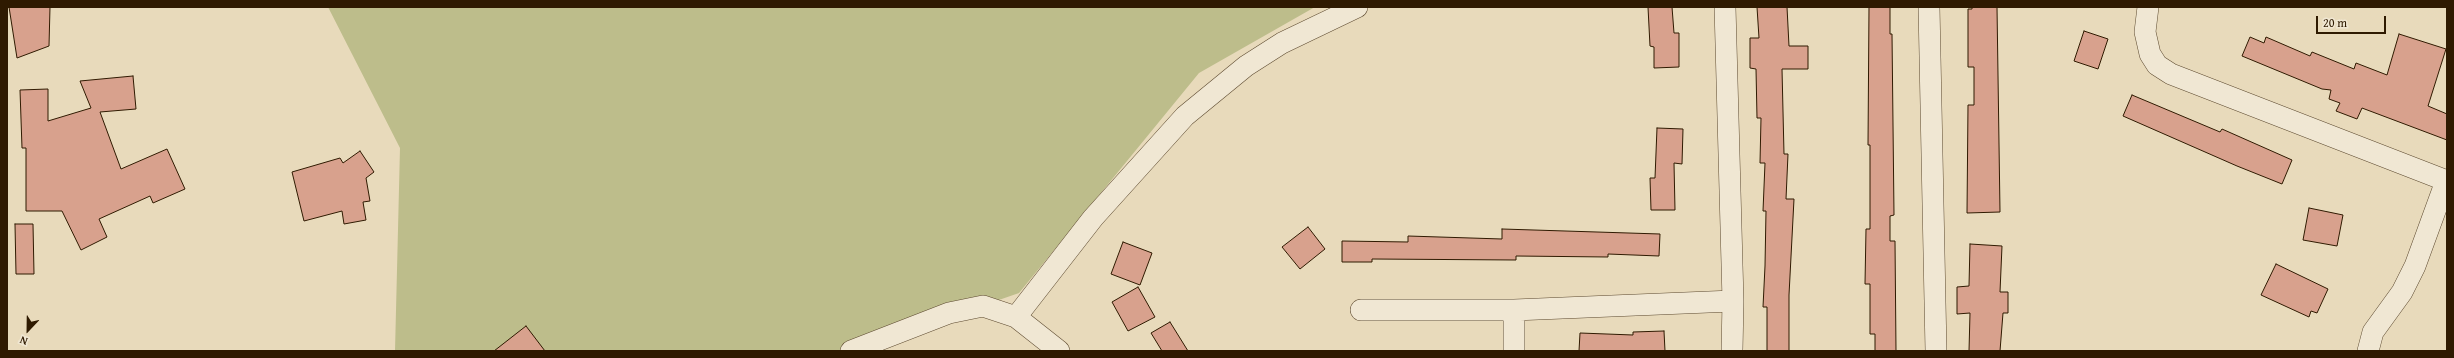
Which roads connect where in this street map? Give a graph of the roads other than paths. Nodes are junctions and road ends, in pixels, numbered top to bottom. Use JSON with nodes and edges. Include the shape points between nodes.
{"nodes":[{"id":1,"x":1357,"y":7,"type":"edge"},
{"id":2,"x":1725,"y":7,"type":"edge"},
{"id":3,"x":1929,"y":7,"type":"edge"},
{"id":4,"x":2148,"y":7,"type":"edge"},
{"id":5,"x":2446,"y":181,"type":"edge"},
{"id":6,"x":1733,"y":301,"type":"junction"},
{"id":7,"x":1361,"y":310,"type":"dead end"},
{"id":8,"x":1514,"y":310,"type":"junction"},
{"id":9,"x":1016,"y":317,"type":"junction"},
{"id":10,"x":851,"y":351,"type":"edge"},
{"id":11,"x":1059,"y":351,"type":"edge"},
{"id":12,"x":1514,"y":351,"type":"edge"},
{"id":13,"x":1732,"y":351,"type":"edge"},
{"id":14,"x":1936,"y":351,"type":"edge"},
{"id":15,"x":2368,"y":351,"type":"edge"}],
"edges":[{"from":1,"to":9,"type":"street","via":[[1288,40],[1246,66],[1185,116],[1092,218]]},
{"from":2,"to":6,"type":"street"},
{"from":3,"to":14,"type":"street"},
{"from":4,"to":5,"type":"street","via":[[2145,32],[2150,54],[2157,65],[2171,74]]},
{"from":5,"to":15,"type":"street","via":[[2416,266],[2402,292],[2373,332]]},
{"from":6,"to":8,"type":"street"},
{"from":6,"to":13,"type":"street"},
{"from":7,"to":8,"type":"street"},
{"from":8,"to":12,"type":"street"},
{"from":9,"to":10,"type":"street","via":[[992,308],[971,307],[932,319]]},
{"from":9,"to":11,"type":"street"}]}
